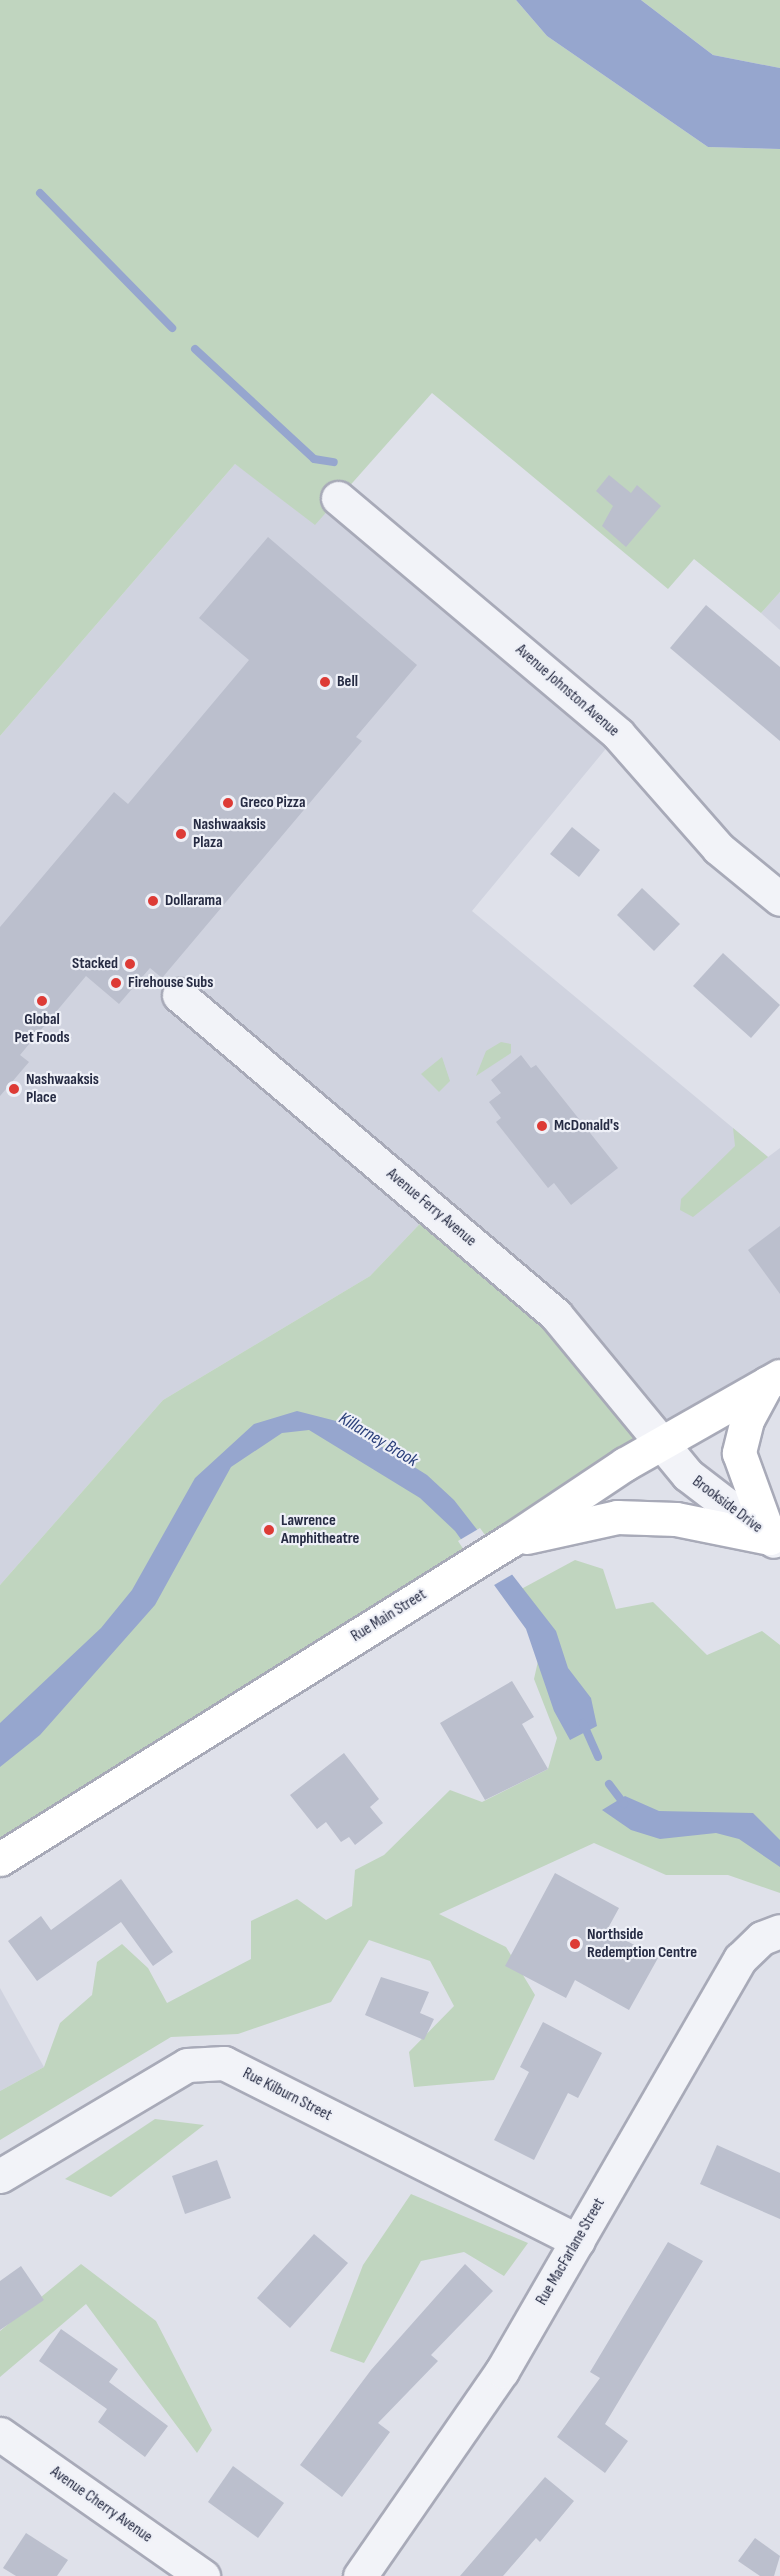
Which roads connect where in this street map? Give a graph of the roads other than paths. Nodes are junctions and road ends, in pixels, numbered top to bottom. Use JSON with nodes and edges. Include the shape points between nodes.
{"nodes":[{"id":1,"x":338,"y":498,"type":"dead end"},
{"id":2,"x":780,"y":899,"type":"edge"},
{"id":3,"x":179,"y":995,"type":"dead end"},
{"id":4,"x":773,"y":1380,"type":"edge"},
{"id":5,"x":662,"y":1443,"type":"junction"},
{"id":6,"x":511,"y":1540,"type":"junction"},
{"id":7,"x":775,"y":1542,"type":"edge"},
{"id":8,"x":0,"y":1859,"type":"edge"},
{"id":9,"x":780,"y":1931,"type":"edge"},
{"id":10,"x":0,"y":2176,"type":"edge"},
{"id":11,"x":578,"y":2241,"type":"junction"},
{"id":12,"x":0,"y":2434,"type":"edge"},
{"id":13,"x":203,"y":2576,"type":"edge"},
{"id":14,"x":360,"y":2576,"type":"edge"}],
"edges":[{"from":1,"to":2,"type":"street","name":"Avenue Johnston Avenue","via":[[618,734],[718,848]]},
{"from":3,"to":5,"type":"street","name":"Avenue Ferry Avenue","via":[[556,1314]]},
{"from":4,"to":5,"type":"main road","name":"Rue Main Street"},
{"from":4,"to":7,"type":"main road","via":[[747,1420],[739,1453]]},
{"from":5,"to":6,"type":"main road","name":"Rue Main Street"},
{"from":5,"to":7,"type":"street","name":"Brookside Drive","via":[[688,1475]]},
{"from":6,"to":7,"type":"main road","via":[[617,1517],[676,1519]]},
{"from":6,"to":8,"type":"main road","name":"Rue Main Street"},
{"from":9,"to":11,"type":"street","name":"Rue MacFarlane Street","via":[[762,1938],[740,1959]]},
{"from":10,"to":11,"type":"street","name":"Rue Kilburn Street","via":[[187,2065],[224,2063]]},
{"from":11,"to":14,"type":"street","name":"Rue MacFarlane Street","via":[[471,2421]]},
{"from":12,"to":13,"type":"street","name":"Avenue Cherry Avenue"}]}
